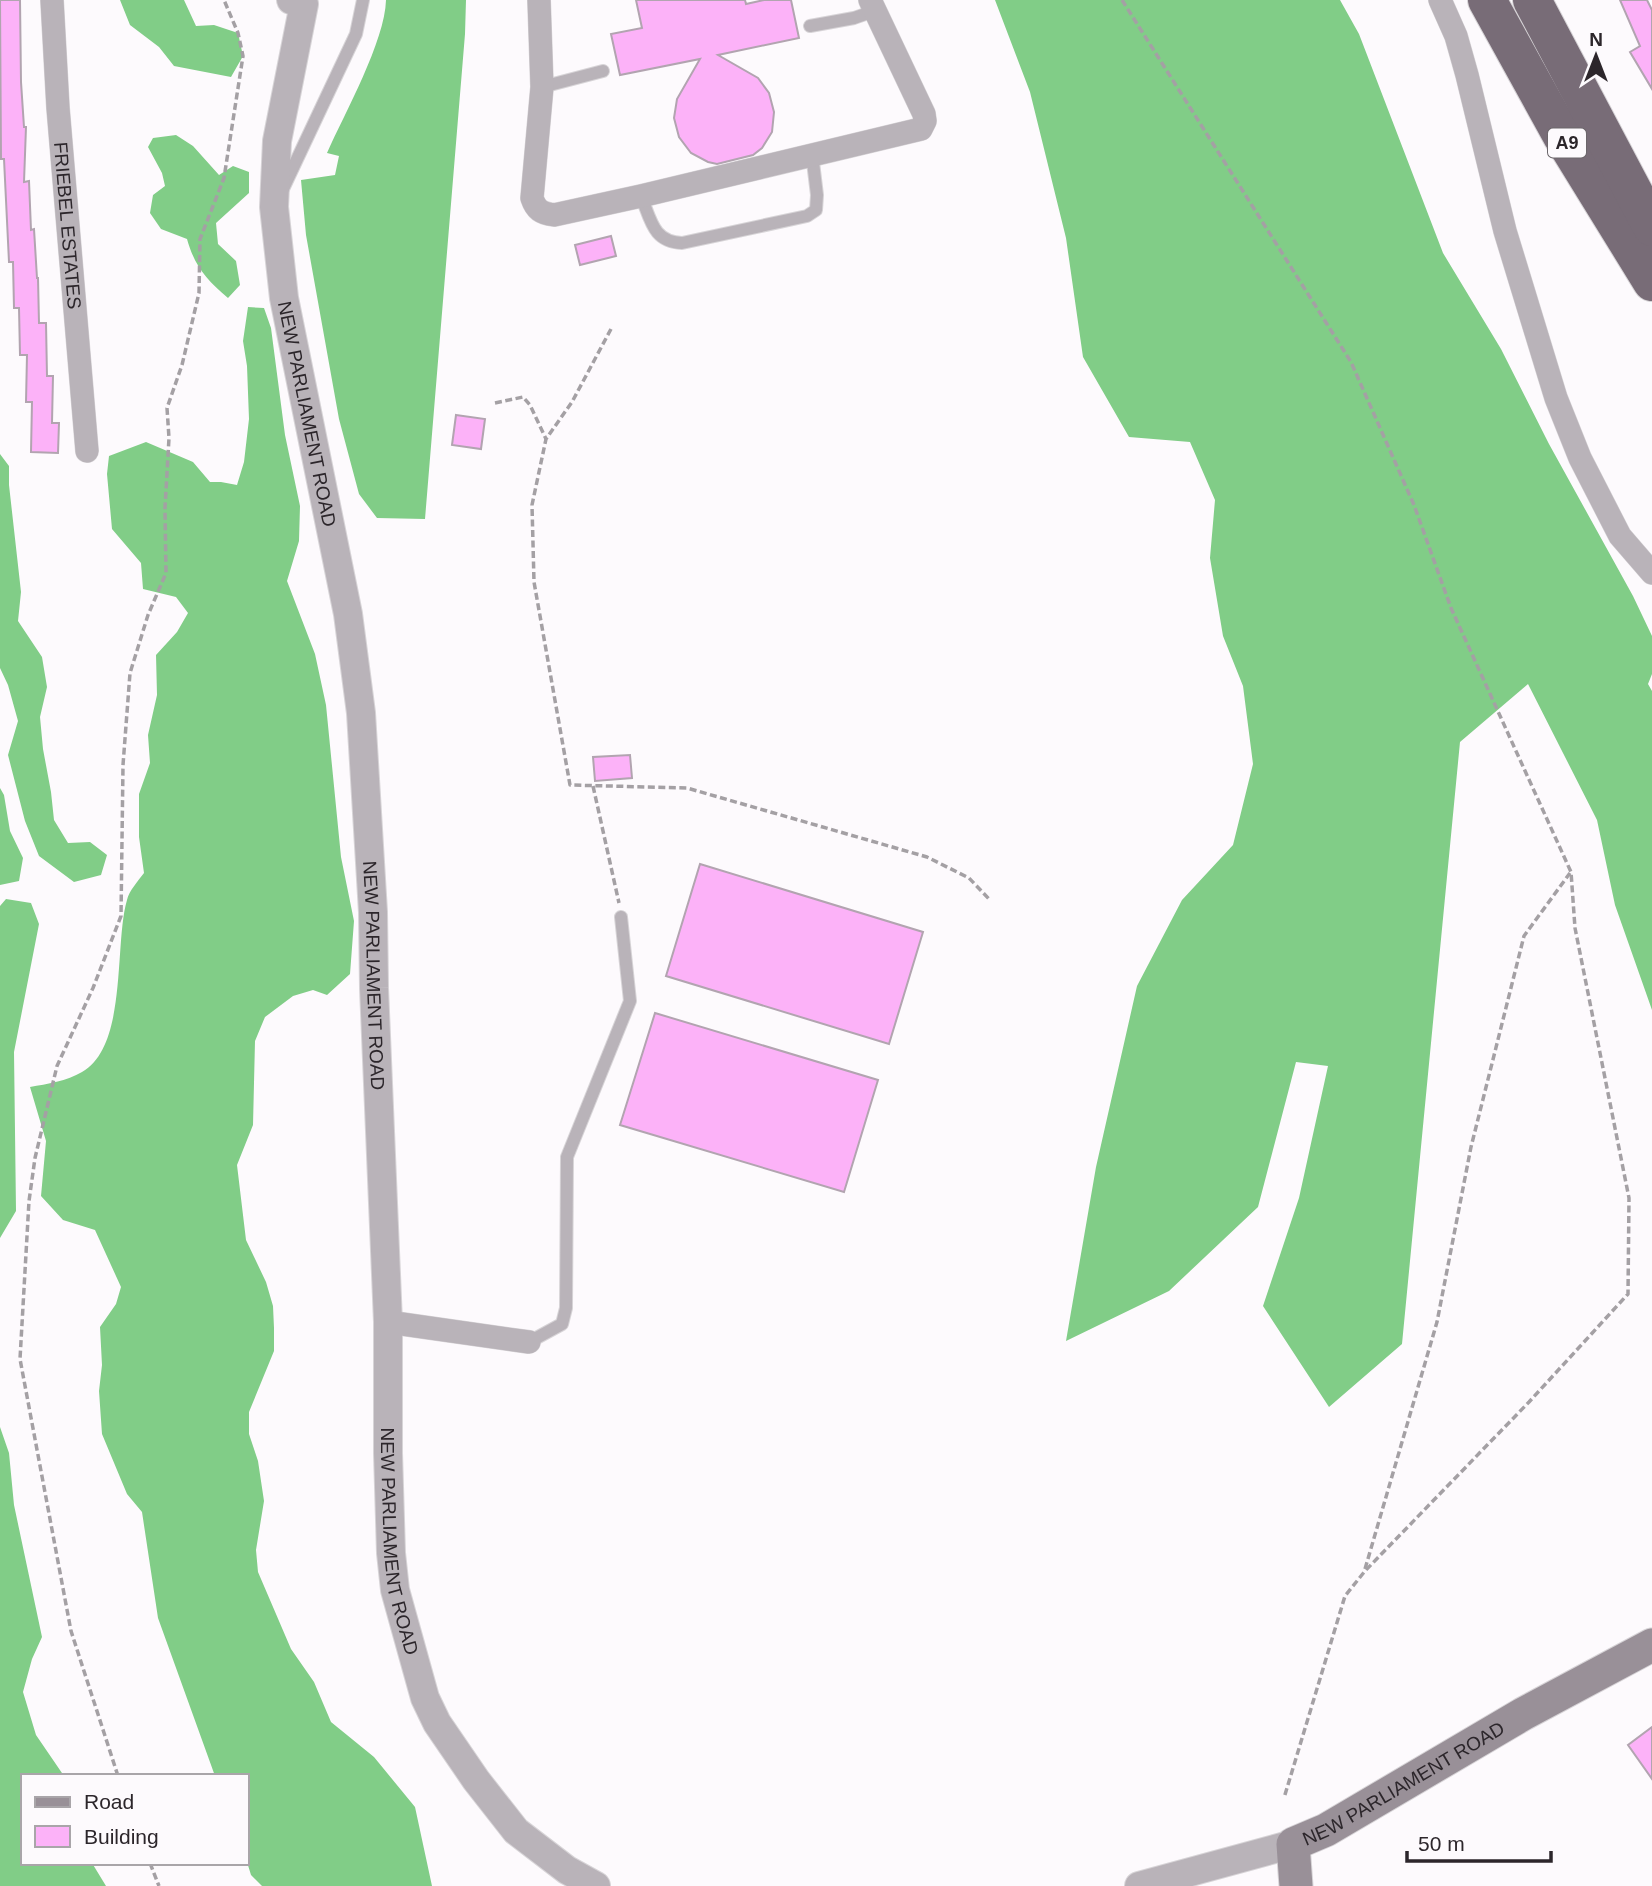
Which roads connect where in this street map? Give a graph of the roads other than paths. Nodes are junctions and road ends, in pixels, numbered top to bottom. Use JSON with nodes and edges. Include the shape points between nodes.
{"nodes":[{"id":1,"x":52,"y":0,"type":"edge"},
{"id":2,"x":363,"y":0,"type":"edge"},
{"id":3,"x":539,"y":0,"type":"edge"},
{"id":4,"x":1440,"y":0,"type":"edge"},
{"id":5,"x":1487,"y":0,"type":"edge"},
{"id":6,"x":1532,"y":0,"type":"edge"},
{"id":7,"x":300,"y":1,"type":"edge"},
{"id":8,"x":872,"y":6,"type":"edge"},
{"id":9,"x":810,"y":26,"type":"dead end"},
{"id":10,"x":603,"y":71,"type":"dead end"},
{"id":11,"x":542,"y":87,"type":"junction"},
{"id":12,"x":812,"y":154,"type":"junction"},
{"id":13,"x":641,"y":196,"type":"junction"},
{"id":14,"x":274,"y":207,"type":"junction"},
{"id":15,"x":1652,"y":227,"type":"edge"},
{"id":16,"x":1652,"y":282,"type":"edge"},
{"id":17,"x":87,"y":451,"type":"dead end"},
{"id":18,"x":1652,"y":573,"type":"edge"},
{"id":19,"x":621,"y":917,"type":"road end"},
{"id":20,"x":388,"y":1322,"type":"junction"},
{"id":21,"x":529,"y":1342,"type":"joint"},
{"id":22,"x":1652,"y":1645,"type":"edge"},
{"id":23,"x":1293,"y":1844,"type":"junction"},
{"id":24,"x":596,"y":1886,"type":"edge"},
{"id":25,"x":1139,"y":1886,"type":"edge"},
{"id":26,"x":1296,"y":1886,"type":"edge"}],
"edges":[{"from":1,"to":17,"type":"street","name":"FRIEBEL ESTATES"},
{"from":2,"to":14,"type":"lane","via":[[356,34]]},
{"from":3,"to":11,"type":"street"},
{"from":4,"to":18,"type":"street","via":[[1456,36],[1505,231],[1556,398],[1620,536]]},
{"from":5,"to":16,"type":"highway","number":"A9","via":[[1562,136]]},
{"from":6,"to":15,"type":"highway","number":"A9"},
{"from":7,"to":14,"type":"street","name":"NEW PARLIAMENT ROAD","via":[[277,141]]},
{"from":8,"to":9,"type":"lane","via":[[854,18]]},
{"from":8,"to":12,"type":"street","via":[[925,121],[913,132]]},
{"from":10,"to":11,"type":"lane"},
{"from":11,"to":13,"type":"street","via":[[532,198],[535,208],[554,215]]},
{"from":12,"to":13,"type":"street"},
{"from":12,"to":13,"type":"lane","via":[[816,209],[807,216],[682,243],[668,242],[658,235]]},
{"from":14,"to":20,"type":"street","name":"NEW PARLIAMENT ROAD","via":[[284,298],[348,614],[361,713]]},
{"from":19,"to":21,"type":"lane","via":[[630,1001],[567,1157],[566,1308],[562,1324]]},
{"from":20,"to":21,"type":"street"},
{"from":20,"to":24,"type":"street","name":"NEW PARLIAMENT ROAD","via":[[391,1553],[396,1590],[425,1698],[475,1780],[516,1831]]},
{"from":22,"to":23,"type":"main road","name":"NEW PARLIAMENT ROAD","via":[[1326,1830]]},
{"from":23,"to":25,"type":"street","name":"NEW PARLIAMENT ROAD"},
{"from":23,"to":26,"type":"main road"}]}
